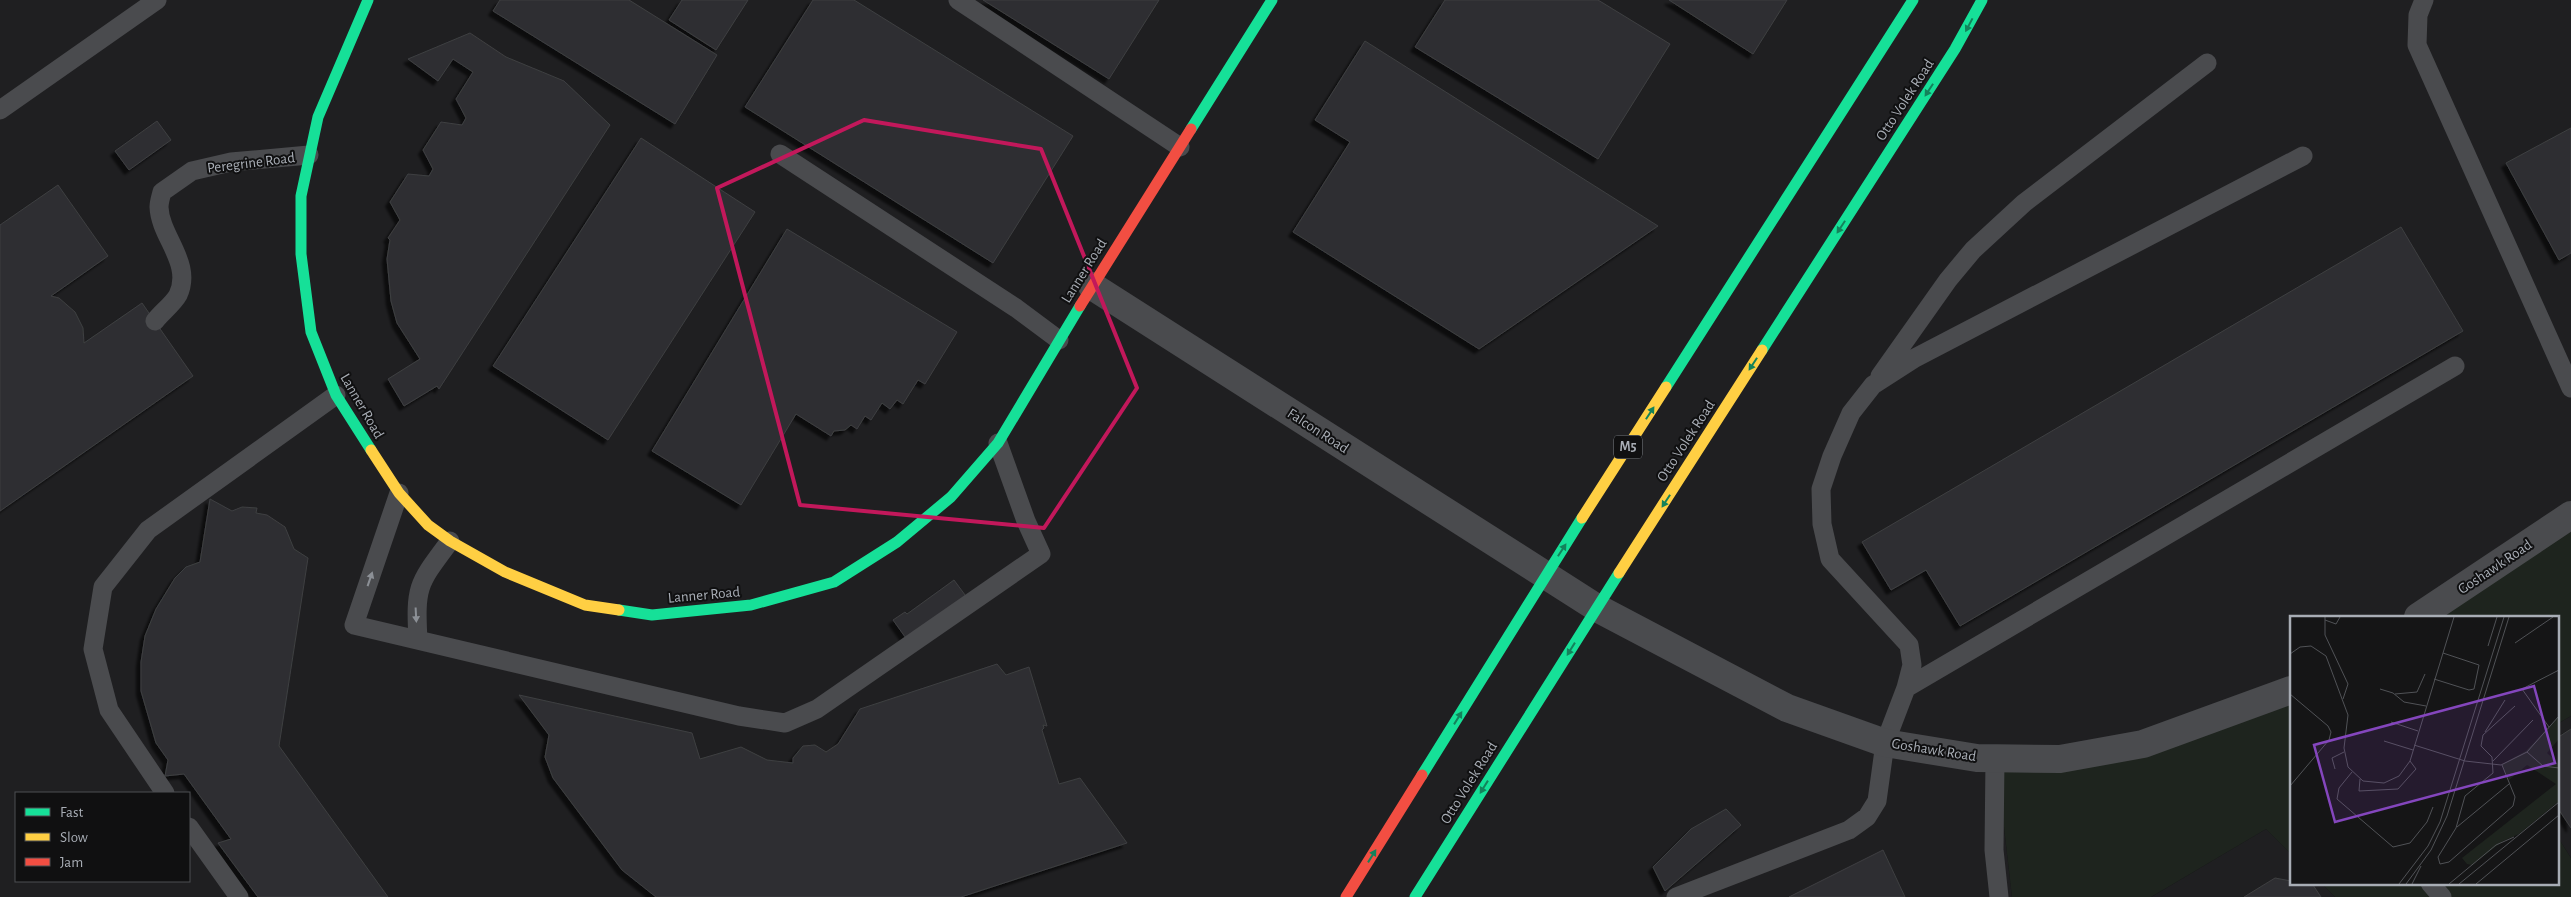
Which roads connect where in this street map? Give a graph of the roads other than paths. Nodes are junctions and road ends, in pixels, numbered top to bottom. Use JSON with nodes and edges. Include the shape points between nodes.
{"nodes":[{"id":1,"x":157,"y":0,"type":"edge"},
{"id":2,"x":368,"y":0,"type":"edge"},
{"id":3,"x":958,"y":0,"type":"edge"},
{"id":4,"x":1272,"y":0,"type":"edge"},
{"id":5,"x":1913,"y":0,"type":"edge"},
{"id":6,"x":1982,"y":0,"type":"edge"},
{"id":7,"x":2424,"y":0,"type":"edge"},
{"id":8,"x":2207,"y":63,"type":"dead end"},
{"id":9,"x":0,"y":110,"type":"edge"},
{"id":10,"x":1180,"y":147,"type":"junction"},
{"id":11,"x":780,"y":154,"type":"dead end"},
{"id":12,"x":309,"y":155,"type":"junction"},
{"id":13,"x":2303,"y":156,"type":"dead end"},
{"id":14,"x":1092,"y":286,"type":"junction"},
{"id":15,"x":155,"y":321,"type":"dead end"},
{"id":16,"x":1059,"y":340,"type":"junction"},
{"id":17,"x":2456,"y":366,"type":"dead end"},
{"id":18,"x":1874,"y":385,"type":"junction"},
{"id":19,"x":2571,"y":388,"type":"edge"},
{"id":20,"x":336,"y":395,"type":"junction"},
{"id":21,"x":998,"y":443,"type":"junction"},
{"id":22,"x":400,"y":493,"type":"junction"},
{"id":23,"x":2571,"y":515,"type":"edge"},
{"id":24,"x":450,"y":541,"type":"junction"},
{"id":25,"x":1545,"y":577,"type":"junction"},
{"id":26,"x":1597,"y":608,"type":"junction"},
{"id":27,"x":2420,"y":616,"type":"edge"},
{"id":28,"x":418,"y":640,"type":"junction"},
{"id":29,"x":1906,"y":688,"type":"junction"},
{"id":30,"x":2290,"y":690,"type":"edge"},
{"id":31,"x":1885,"y":743,"type":"junction"},
{"id":32,"x":1995,"y":759,"type":"junction"},
{"id":33,"x":164,"y":792,"type":"edge"},
{"id":34,"x":190,"y":828,"type":"edge"},
{"id":35,"x":2431,"y":884,"type":"edge"},
{"id":36,"x":239,"y":897,"type":"edge"},
{"id":37,"x":1346,"y":897,"type":"edge"},
{"id":38,"x":1415,"y":897,"type":"edge"},
{"id":39,"x":1676,"y":897,"type":"edge"},
{"id":40,"x":1999,"y":897,"type":"edge"},
{"id":41,"x":2442,"y":897,"type":"edge"}],
"edges":[{"from":1,"to":9,"type":"lane"},
{"from":2,"to":12,"type":"main road","name":"Lanner Road","via":[[318,117]]},
{"from":3,"to":10,"type":"lane"},
{"from":4,"to":10,"type":"main road","name":"Lanner Road"},
{"from":25,"to":5,"type":"main road","number":"M5","one_way":true},
{"from":6,"to":26,"type":"main road","name":"Otto Volek Road","one_way":true,"via":[[1955,50]]},
{"from":7,"to":19,"type":"lane","via":[[2418,15],[2417,45]]},
{"from":8,"to":18,"type":"lane","via":[[2024,203],[1973,250]]},
{"from":10,"to":14,"type":"main road","name":"Lanner Road"},
{"from":11,"to":16,"type":"lane","via":[[1016,308]]},
{"from":12,"to":15,"type":"lane","name":"Peregrine Road","via":[[230,162],[192,171],[162,192],[159,206],[163,225],[177,252],[182,276],[178,295]]},
{"from":12,"to":20,"type":"main road","name":"Lanner Road","via":[[301,196],[301,254],[311,332]]},
{"from":13,"to":18,"type":"lane","via":[[1914,358]]},
{"from":14,"to":16,"type":"main road","name":"Lanner Road"},
{"from":14,"to":25,"type":"street","name":"Falcon Road"},
{"from":16,"to":21,"type":"main road","name":"Lanner Road"},
{"from":17,"to":29,"type":"lane"},
{"from":18,"to":29,"type":"lane","via":[[1851,413],[1832,456],[1821,489],[1822,524],[1830,559],[1909,645],[1912,665]]},
{"from":20,"to":22,"type":"main road","name":"Lanner Road"},
{"from":20,"to":33,"type":"lane","via":[[148,530],[103,587],[93,649],[109,710]]},
{"from":21,"to":24,"type":"main road","name":"Lanner Road","via":[[951,497],[897,542],[834,582],[751,605],[652,615],[585,605],[505,572]]},
{"from":21,"to":28,"type":"lane","via":[[1041,554],[818,709],[785,723],[739,716]]},
{"from":22,"to":24,"type":"main road","name":"Lanner Road","via":[[428,525]]},
{"from":28,"to":22,"type":"lane","one_way":true,"via":[[354,625]]},
{"from":23,"to":27,"type":"street","name":"Goshawk Road"},
{"from":24,"to":28,"type":"lane","one_way":true,"via":[[421,581],[416,602]]},
{"from":25,"to":26,"type":"street","name":"Falcon Road"},
{"from":37,"to":25,"type":"main road","number":"M5","one_way":true},
{"from":26,"to":31,"type":"street","name":"Goshawk Road","via":[[1787,708]]},
{"from":26,"to":38,"type":"main road","name":"Otto Volek Road","one_way":true},
{"from":29,"to":31,"type":"lane"},
{"from":30,"to":32,"type":"street","name":"Goshawk Road","via":[[2143,744],[2060,759]]},
{"from":31,"to":32,"type":"street","name":"Goshawk Road"},
{"from":31,"to":39,"type":"lane","via":[[1877,800],[1867,818],[1849,830]]},
{"from":32,"to":40,"type":"lane","via":[[1994,850]]},
{"from":34,"to":36,"type":"lane"},
{"from":35,"to":41,"type":"lane"}]}
